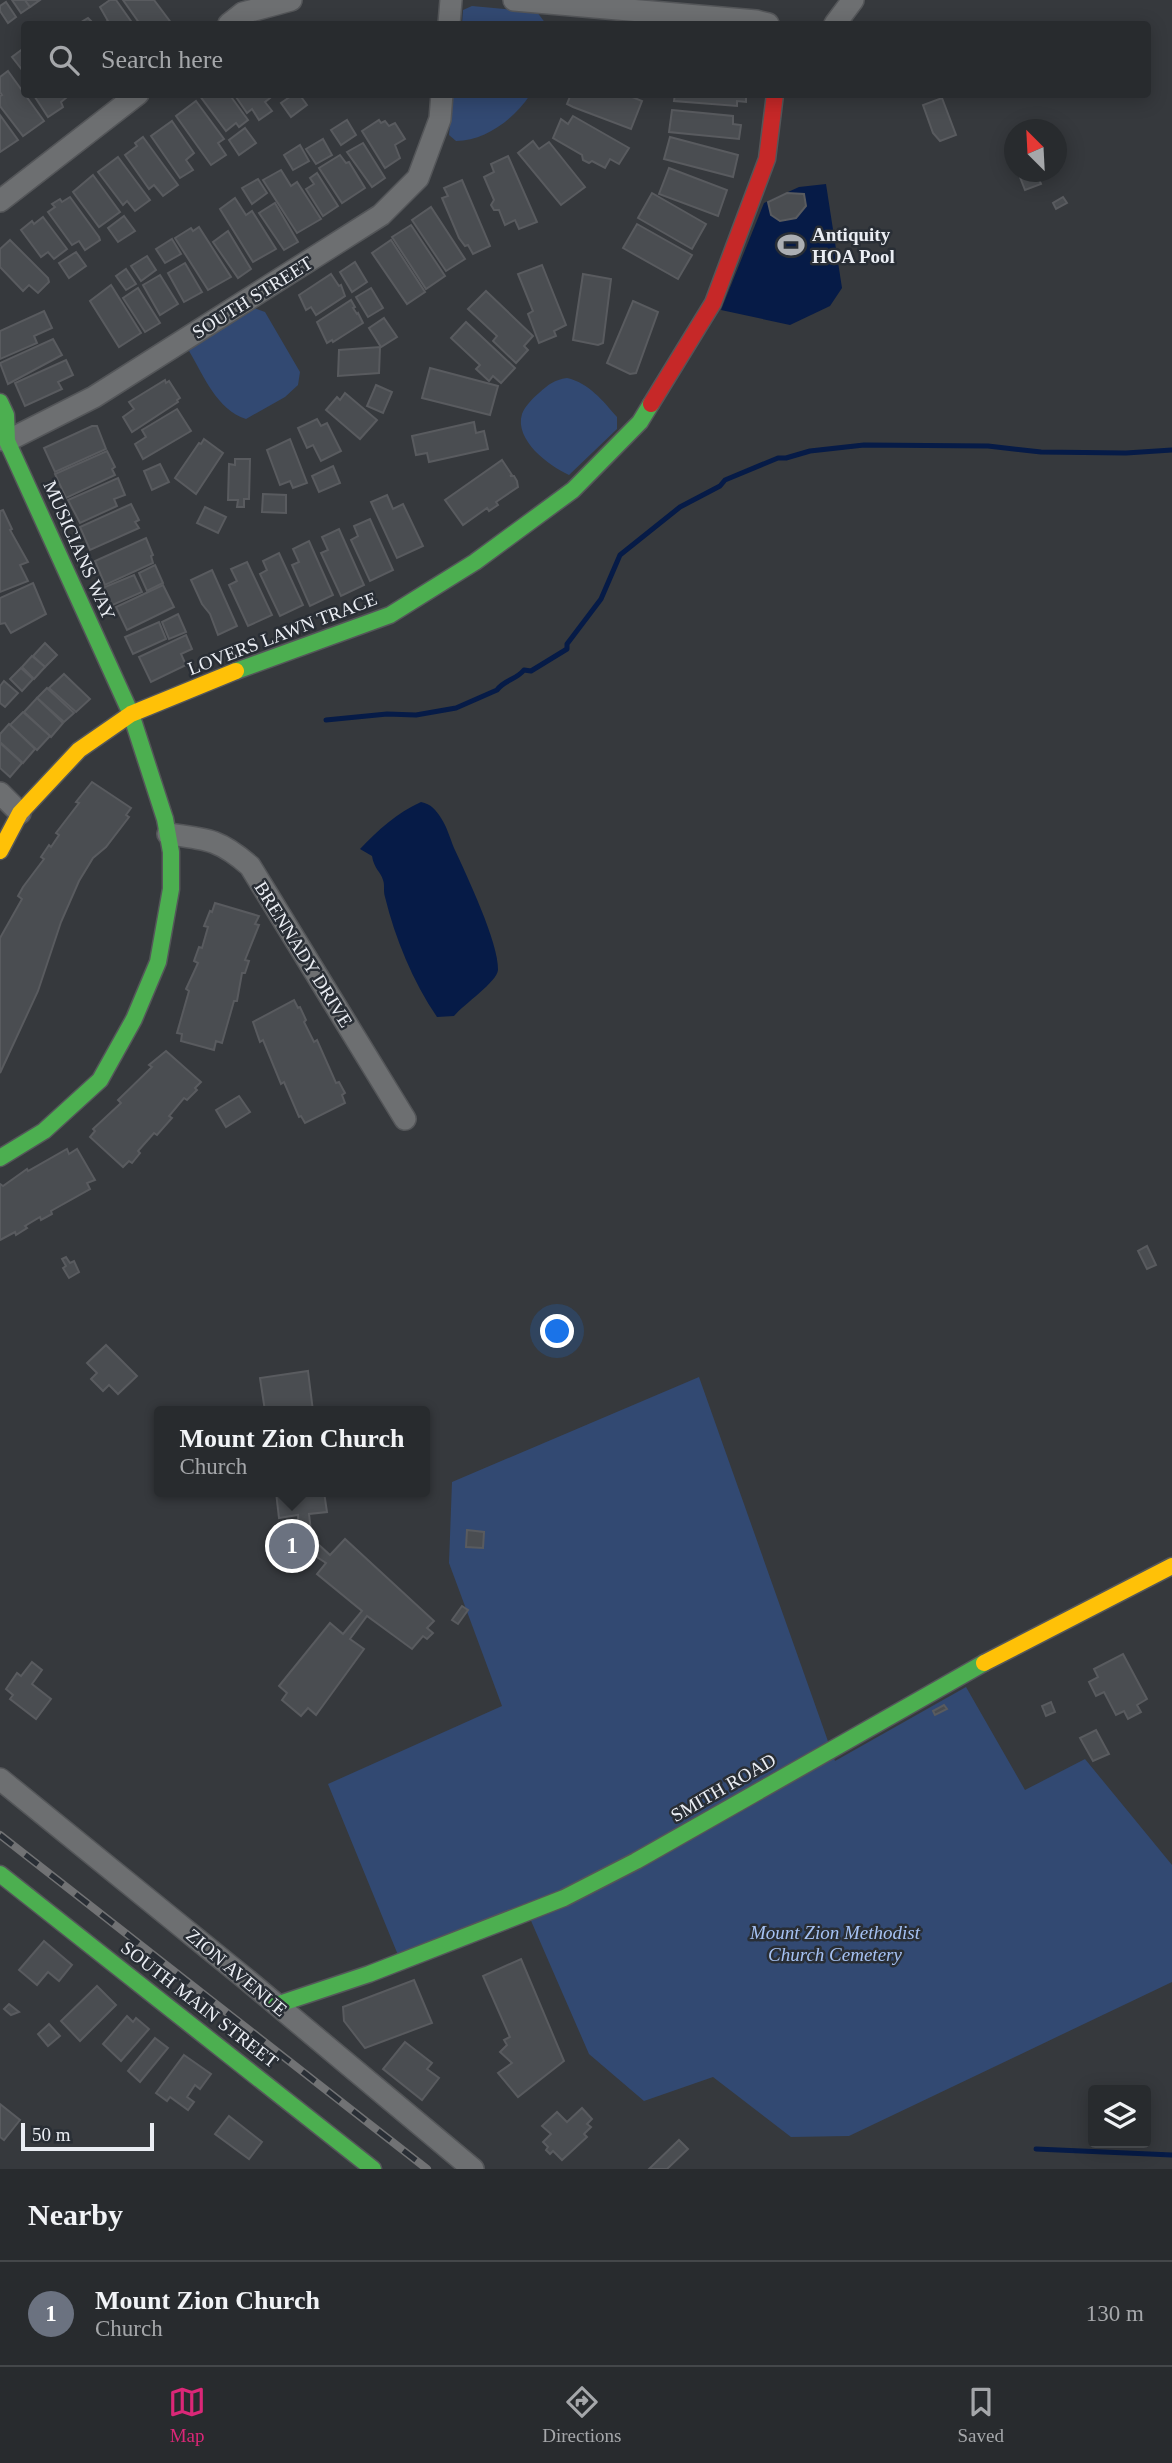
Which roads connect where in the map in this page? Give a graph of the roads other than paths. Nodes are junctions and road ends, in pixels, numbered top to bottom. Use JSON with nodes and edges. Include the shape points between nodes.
{"nodes":[{"id":1,"x":292,"y":0,"type":"edge"},
{"id":2,"x":451,"y":0,"type":"edge"},
{"id":3,"x":514,"y":0,"type":"edge"},
{"id":4,"x":853,"y":0,"type":"edge"},
{"id":5,"x":237,"y":13,"type":"edge"},
{"id":6,"x":449,"y":21,"type":"edge"},
{"id":7,"x":756,"y":21,"type":"edge"},
{"id":8,"x":837,"y":21,"type":"edge"},
{"id":9,"x":133,"y":98,"type":"edge"},
{"id":10,"x":442,"y":98,"type":"edge"},
{"id":11,"x":775,"y":98,"type":"edge"},
{"id":12,"x":0,"y":201,"type":"edge"},
{"id":13,"x":0,"y":402,"type":"edge"},
{"id":14,"x":4,"y":440,"type":"edge"},
{"id":15,"x":131,"y":714,"type":"junction"},
{"id":16,"x":0,"y":793,"type":"edge"},
{"id":17,"x":20,"y":813,"type":"junction"},
{"id":18,"x":168,"y":834,"type":"junction"},
{"id":19,"x":0,"y":851,"type":"edge"},
{"id":20,"x":405,"y":1119,"type":"dead end"},
{"id":21,"x":0,"y":1158,"type":"edge"},
{"id":22,"x":1172,"y":1566,"type":"edge"},
{"id":23,"x":0,"y":1779,"type":"edge"},
{"id":24,"x":0,"y":1874,"type":"edge"},
{"id":25,"x":276,"y":2005,"type":"junction"},
{"id":26,"x":373,"y":2169,"type":"edge"},
{"id":27,"x":473,"y":2169,"type":"edge"}],
"edges":[{"from":1,"to":5,"type":"street"},
{"from":2,"to":6,"type":"street"},
{"from":3,"to":7,"type":"street"},
{"from":4,"to":8,"type":"street"},
{"from":9,"to":12,"type":"street"},
{"from":10,"to":14,"type":"street","name":"SOUTH STREET","via":[[440,119],[418,178],[381,215],[94,397]]},
{"from":11,"to":15,"type":"street","name":"LOVERS LAWN TRACE","via":[[767,159],[713,303],[640,422],[573,490],[475,562],[390,615]]},
{"from":13,"to":14,"type":"street","name":"MUSICIANS WAY","via":[[6,415]]},
{"from":14,"to":15,"type":"street","name":"MUSICIANS WAY"},
{"from":15,"to":17,"type":"street","name":"LOVERS LAWN TRACE","via":[[79,750]]},
{"from":15,"to":18,"type":"street","name":"MUSICIANS WAY"},
{"from":16,"to":17,"type":"street"},
{"from":17,"to":19,"type":"street","name":"LOVERS LAWN TRACE"},
{"from":18,"to":20,"type":"street","name":"BRENNADY DRIVE","via":[[230,848],[250,866]]},
{"from":18,"to":21,"type":"street","name":"MUSICIANS WAY","via":[[171,889],[158,962],[134,1019],[100,1080],[44,1131]]},
{"from":22,"to":25,"type":"street","name":"SMITH ROAD","via":[[1015,1645],[564,1898]]},
{"from":23,"to":25,"type":"street","name":"ZION AVENUE"},
{"from":24,"to":26,"type":"street","name":"SOUTH MAIN STREET"},
{"from":25,"to":27,"type":"street","name":"ZION AVENUE"}]}
